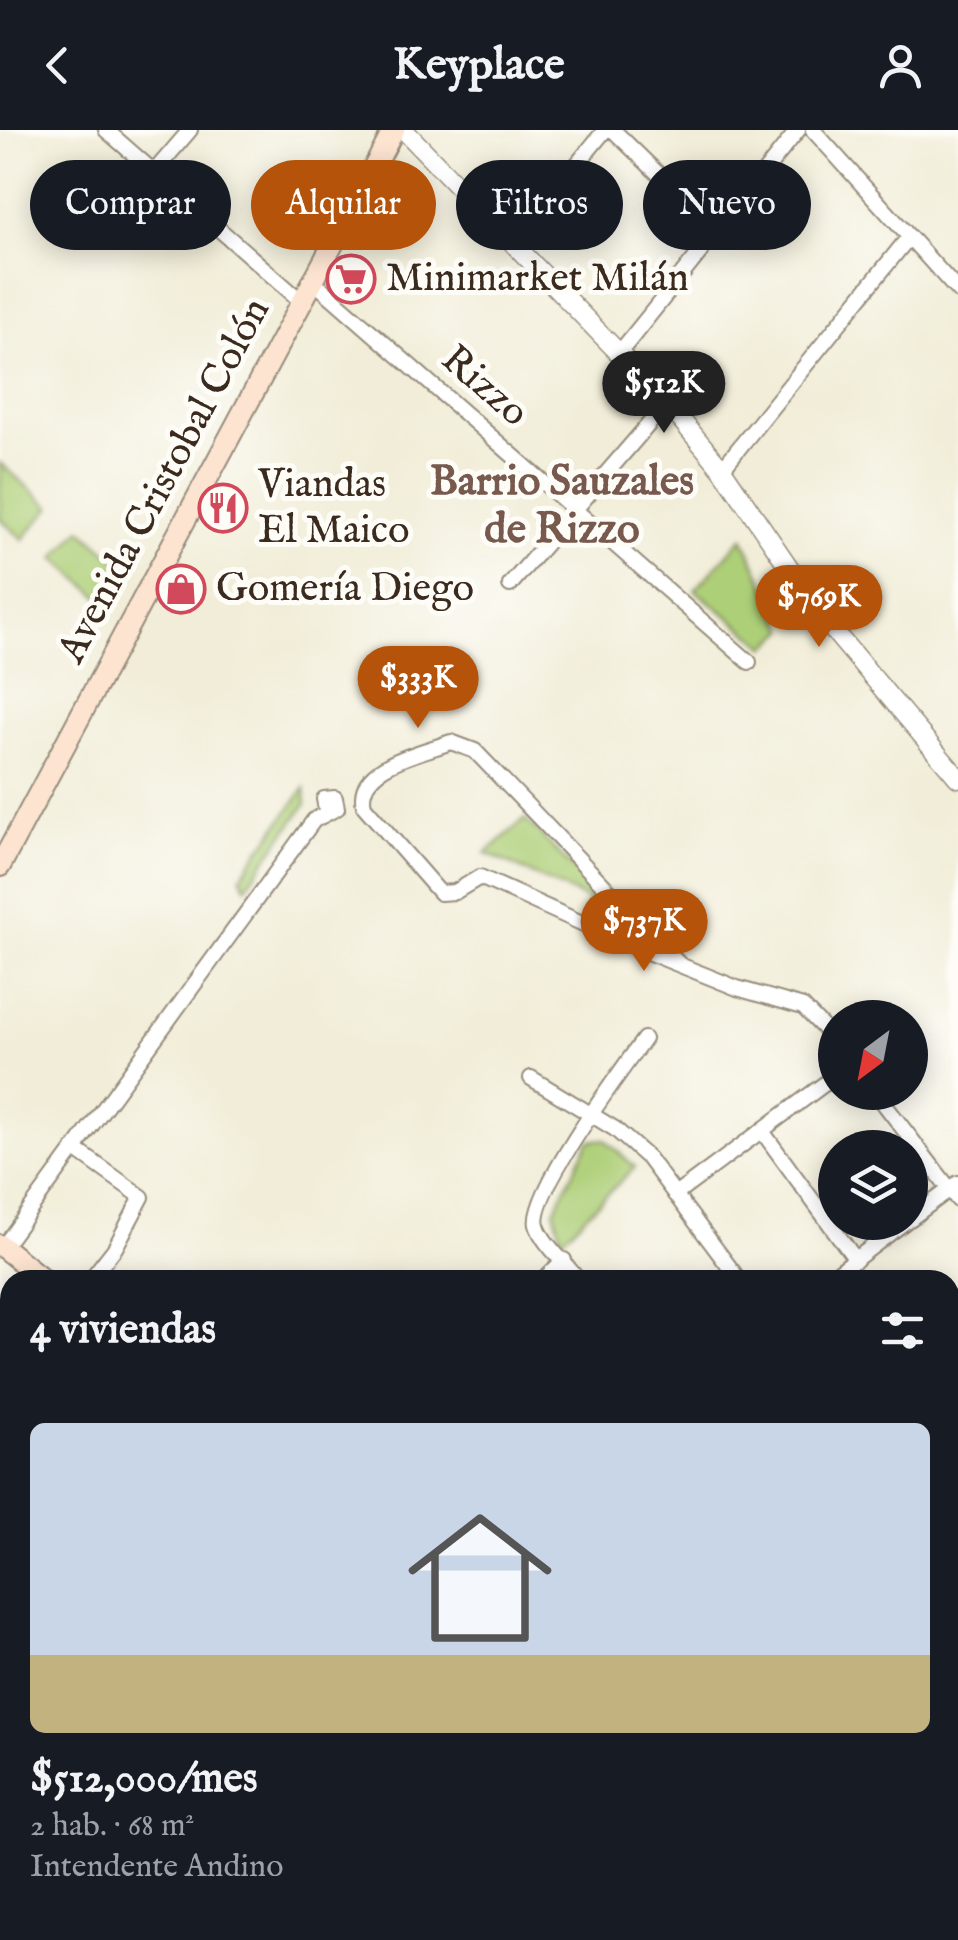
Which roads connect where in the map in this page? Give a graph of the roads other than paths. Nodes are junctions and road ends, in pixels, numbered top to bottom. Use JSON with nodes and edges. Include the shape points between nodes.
{"nodes":[{"id":1,"x":106,"y":130,"type":"edge"},
{"id":2,"x":190,"y":130,"type":"edge"},
{"id":3,"x":394,"y":130,"type":"edge"},
{"id":4,"x":404,"y":130,"type":"edge"},
{"id":5,"x":604,"y":130,"type":"edge"},
{"id":6,"x":613,"y":130,"type":"edge"},
{"id":7,"x":798,"y":130,"type":"edge"},
{"id":8,"x":814,"y":130,"type":"edge"},
{"id":9,"x":140,"y":160,"type":"edge"},
{"id":10,"x":164,"y":160,"type":"edge"},
{"id":11,"x":580,"y":160,"type":"edge"},
{"id":12,"x":644,"y":160,"type":"edge"},
{"id":13,"x":775,"y":160,"type":"edge"},
{"id":14,"x":456,"y":182,"type":"edge"},
{"id":15,"x":909,"y":238,"type":"junction"},
{"id":16,"x":231,"y":240,"type":"edge"},
{"id":17,"x":524,"y":250,"type":"edge"},
{"id":18,"x":705,"y":250,"type":"edge"},
{"id":19,"x":312,"y":280,"type":"junction"},
{"id":20,"x":958,"y":291,"type":"edge"},
{"id":21,"x":301,"y":301,"type":"junction"},
{"id":22,"x":620,"y":352,"type":"junction"},
{"id":23,"x":667,"y":403,"type":"junction"},
{"id":24,"x":722,"y":469,"type":"junction"},
{"id":25,"x":574,"y":508,"type":"junction"},
{"id":26,"x":510,"y":585,"type":"dead end"},
{"id":27,"x":749,"y":662,"type":"dead end"},
{"id":28,"x":958,"y":778,"type":"edge"},
{"id":29,"x":326,"y":810,"type":"dead end"},
{"id":30,"x":0,"y":866,"type":"edge"},
{"id":31,"x":680,"y":965,"type":"junction"},
{"id":32,"x":818,"y":1022,"type":"edge"},
{"id":33,"x":644,"y":1039,"type":"dead end"},
{"id":34,"x":531,"y":1078,"type":"dead end"},
{"id":35,"x":818,"y":1089,"type":"edge"},
{"id":36,"x":890,"y":1110,"type":"edge"},
{"id":37,"x":590,"y":1113,"type":"junction"},
{"id":38,"x":762,"y":1131,"type":"junction"},
{"id":39,"x":75,"y":1150,"type":"junction"},
{"id":40,"x":955,"y":1191,"type":"edge"},
{"id":41,"x":676,"y":1195,"type":"junction"},
{"id":42,"x":928,"y":1208,"type":"edge"},
{"id":43,"x":883,"y":1240,"type":"edge"},
{"id":44,"x":1,"y":1246,"type":"edge"},
{"id":45,"x":564,"y":1260,"type":"junction"},
{"id":46,"x":856,"y":1260,"type":"junction"},
{"id":47,"x":31,"y":1270,"type":"edge"},
{"id":48,"x":98,"y":1270,"type":"edge"},
{"id":49,"x":554,"y":1270,"type":"edge"},
{"id":50,"x":571,"y":1270,"type":"edge"},
{"id":51,"x":732,"y":1270,"type":"edge"},
{"id":52,"x":842,"y":1270,"type":"edge"}],
"edges":[{"from":1,"to":9,"type":"street"},
{"from":2,"to":10,"type":"street"},
{"from":3,"to":19,"type":"main road","name":"Avenida Cristobal Colón"},
{"from":4,"to":14,"type":"street"},
{"from":5,"to":11,"type":"street"},
{"from":6,"to":12,"type":"street"},
{"from":7,"to":13,"type":"street"},
{"from":8,"to":15,"type":"street"},
{"from":15,"to":20,"type":"street"},
{"from":15,"to":24,"type":"street"},
{"from":16,"to":21,"type":"street"},
{"from":17,"to":22,"type":"street"},
{"from":18,"to":22,"type":"street"},
{"from":19,"to":21,"type":"main road","name":"Avenida Cristobal Colón"},
{"from":19,"to":25,"type":"street","name":"Rizzo"},
{"from":21,"to":30,"type":"main road","name":"Avenida Cristobal Colón"},
{"from":22,"to":23,"type":"street"},
{"from":23,"to":24,"type":"street"},
{"from":23,"to":25,"type":"street"},
{"from":24,"to":28,"type":"street","via":[[827,623]]},
{"from":25,"to":26,"type":"street"},
{"from":25,"to":27,"type":"street","name":"Rizzo"},
{"from":29,"to":39,"type":"street"},
{"from":31,"to":31,"type":"street","via":[[475,752],[451,742],[373,773],[361,795],[364,806],[440,893],[480,877]]},
{"from":31,"to":32,"type":"street","via":[[803,1007]]},
{"from":33,"to":37,"type":"street"},
{"from":34,"to":37,"type":"street"},
{"from":35,"to":38,"type":"street"},
{"from":36,"to":40,"type":"street"},
{"from":37,"to":41,"type":"street","via":[[648,1158]]},
{"from":37,"to":45,"type":"street","via":[[537,1210],[538,1229]]},
{"from":38,"to":41,"type":"street"},
{"from":38,"to":46,"type":"street"},
{"from":39,"to":44,"type":"street"},
{"from":39,"to":48,"type":"street","via":[[142,1197]]},
{"from":40,"to":42,"type":"street"},
{"from":41,"to":51,"type":"street"},
{"from":43,"to":46,"type":"street"},
{"from":44,"to":47,"type":"main road"},
{"from":45,"to":49,"type":"street"},
{"from":45,"to":50,"type":"street"},
{"from":46,"to":52,"type":"street"}]}
